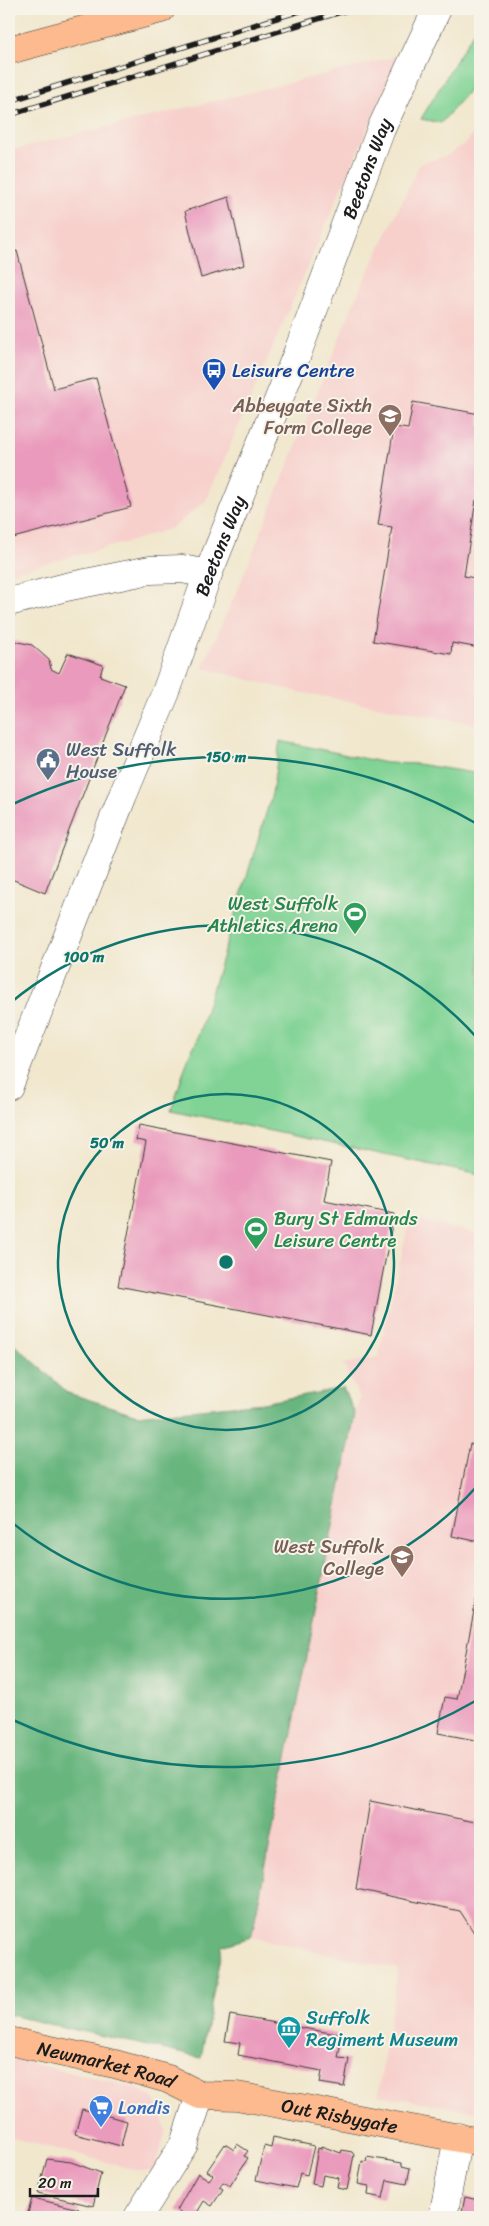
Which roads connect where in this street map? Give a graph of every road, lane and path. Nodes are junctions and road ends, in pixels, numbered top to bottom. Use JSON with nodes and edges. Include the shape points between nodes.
{"nodes":[{"id":1,"x":161,"y":9,"type":"edge"},
{"id":2,"x":437,"y":9,"type":"edge"},
{"id":3,"x":9,"y":50,"type":"edge"},
{"id":4,"x":208,"y":574,"type":"junction"},
{"id":5,"x":9,"y":602,"type":"edge"},
{"id":6,"x":9,"y":1086,"type":"edge"},
{"id":7,"x":9,"y":2041,"type":"edge"},
{"id":8,"x":200,"y":2095,"type":"junction"},
{"id":9,"x":469,"y":2140,"type":"edge"},
{"id":10,"x":138,"y":2217,"type":"edge"},
{"id":11,"x":443,"y":2217,"type":"edge"}],
"edges":[{"from":1,"to":3,"type":"main road"},
{"from":2,"to":4,"type":"street","name":"Beetons Way","via":[[381,129],[297,354]]},
{"from":4,"to":5,"type":"street","via":[[182,569],[150,570]]},
{"from":4,"to":6,"type":"street","name":"Beetons Way","via":[[166,692]]},
{"from":7,"to":8,"type":"main road","name":"Newmarket Road","via":[[115,2064],[168,2079]]},
{"from":8,"to":9,"type":"main road","name":"Out Risbygate","via":[[237,2096]]},
{"from":8,"to":10,"type":"street","via":[[184,2144]]},
{"from":9,"to":11,"type":"street"}]}
